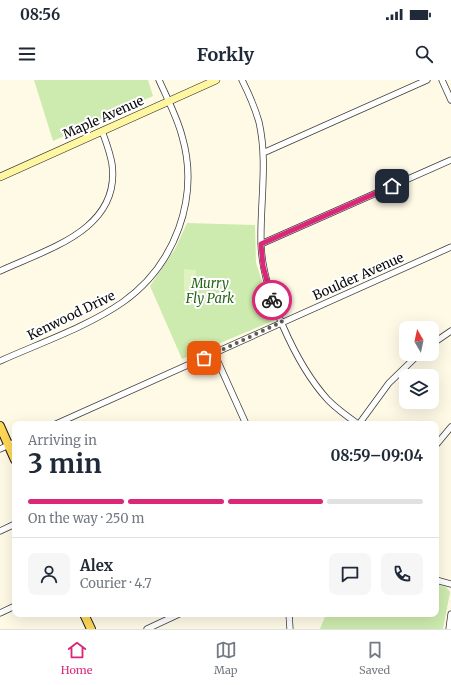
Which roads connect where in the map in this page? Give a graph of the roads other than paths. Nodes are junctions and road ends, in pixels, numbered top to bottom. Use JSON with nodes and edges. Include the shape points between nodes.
{"nodes":[{"id":1,"x":159,"y":80,"type":"edge"},
{"id":2,"x":216,"y":80,"type":"edge"},
{"id":3,"x":242,"y":80,"type":"edge"},
{"id":4,"x":427,"y":80,"type":"edge"},
{"id":5,"x":442,"y":80,"type":"edge"},
{"id":6,"x":451,"y":100,"type":"edge"},
{"id":7,"x":169,"y":101,"type":"junction"},
{"id":8,"x":102,"y":131,"type":"junction"},
{"id":9,"x":263,"y":152,"type":"junction"},
{"id":10,"x":451,"y":160,"type":"edge"},
{"id":11,"x":0,"y":177,"type":"edge"},
{"id":12,"x":261,"y":244,"type":"junction"},
{"id":13,"x":451,"y":247,"type":"edge"},
{"id":14,"x":0,"y":271,"type":"edge"},
{"id":15,"x":282,"y":322,"type":"junction"},
{"id":16,"x":451,"y":331,"type":"edge"},
{"id":17,"x":439,"y":339,"type":"edge"},
{"id":18,"x":214,"y":353,"type":"junction"},
{"id":19,"x":0,"y":361,"type":"edge"},
{"id":20,"x":412,"y":361,"type":"edge"},
{"id":21,"x":63,"y":421,"type":"edge"},
{"id":22,"x":242,"y":421,"type":"edge"},
{"id":23,"x":354,"y":421,"type":"edge"},
{"id":24,"x":361,"y":421,"type":"edge"},
{"id":25,"x":0,"y":426,"type":"edge"},
{"id":26,"x":451,"y":427,"type":"edge"},
{"id":27,"x":439,"y":441,"type":"edge"},
{"id":28,"x":12,"y":444,"type":"edge"},
{"id":29,"x":0,"y":449,"type":"edge"},
{"id":30,"x":12,"y":525,"type":"edge"},
{"id":31,"x":0,"y":530,"type":"edge"},
{"id":32,"x":439,"y":581,"type":"edge"},
{"id":33,"x":451,"y":584,"type":"edge"},
{"id":34,"x":12,"y":607,"type":"edge"},
{"id":35,"x":0,"y":613,"type":"edge"},
{"id":36,"x":451,"y":614,"type":"edge"},
{"id":37,"x":85,"y":617,"type":"edge"},
{"id":38,"x":173,"y":617,"type":"edge"},
{"id":39,"x":289,"y":617,"type":"edge"},
{"id":40,"x":91,"y":629,"type":"edge"},
{"id":41,"x":147,"y":629,"type":"edge"},
{"id":42,"x":290,"y":629,"type":"edge"},
{"id":43,"x":449,"y":629,"type":"edge"}],
"edges":[{"from":1,"to":7,"type":"street","name":"Kenwood Drive"},
{"from":2,"to":7,"type":"main road","name":"Maple Avenue"},
{"from":3,"to":9,"type":"street","via":[[259,123]]},
{"from":4,"to":9,"type":"street"},
{"from":5,"to":6,"type":"street"},
{"from":7,"to":8,"type":"main road","name":"Maple Avenue"},
{"from":7,"to":19,"type":"street","name":"Kenwood Drive","via":[[185,146],[188,186],[179,228],[162,262],[140,288],[111,310]]},
{"from":8,"to":11,"type":"main road","name":"Maple Avenue"},
{"from":8,"to":14,"type":"street","via":[[112,164],[112,181],[108,200],[99,216],[74,237]]},
{"from":9,"to":12,"type":"street"},
{"from":10,"to":12,"type":"street"},
{"from":12,"to":15,"type":"street","via":[[263,266],[272,299]]},
{"from":13,"to":15,"type":"street","name":"Boulder Avenue"},
{"from":15,"to":18,"type":"street","name":"Boulder Avenue"},
{"from":15,"to":23,"type":"street","via":[[299,359],[317,387],[342,413]]},
{"from":16,"to":17,"type":"street"},
{"from":18,"to":21,"type":"street","name":"Boulder Avenue"},
{"from":18,"to":22,"type":"street"},
{"from":20,"to":24,"type":"street","via":[[394,378]]},
{"from":25,"to":28,"type":"main road"},
{"from":26,"to":27,"type":"street"},
{"from":28,"to":29,"type":"street"},
{"from":30,"to":31,"type":"street"},
{"from":32,"to":33,"type":"street"},
{"from":34,"to":35,"type":"street"},
{"from":36,"to":43,"type":"street"},
{"from":37,"to":40,"type":"main road"},
{"from":38,"to":41,"type":"street"},
{"from":39,"to":42,"type":"street"}]}
